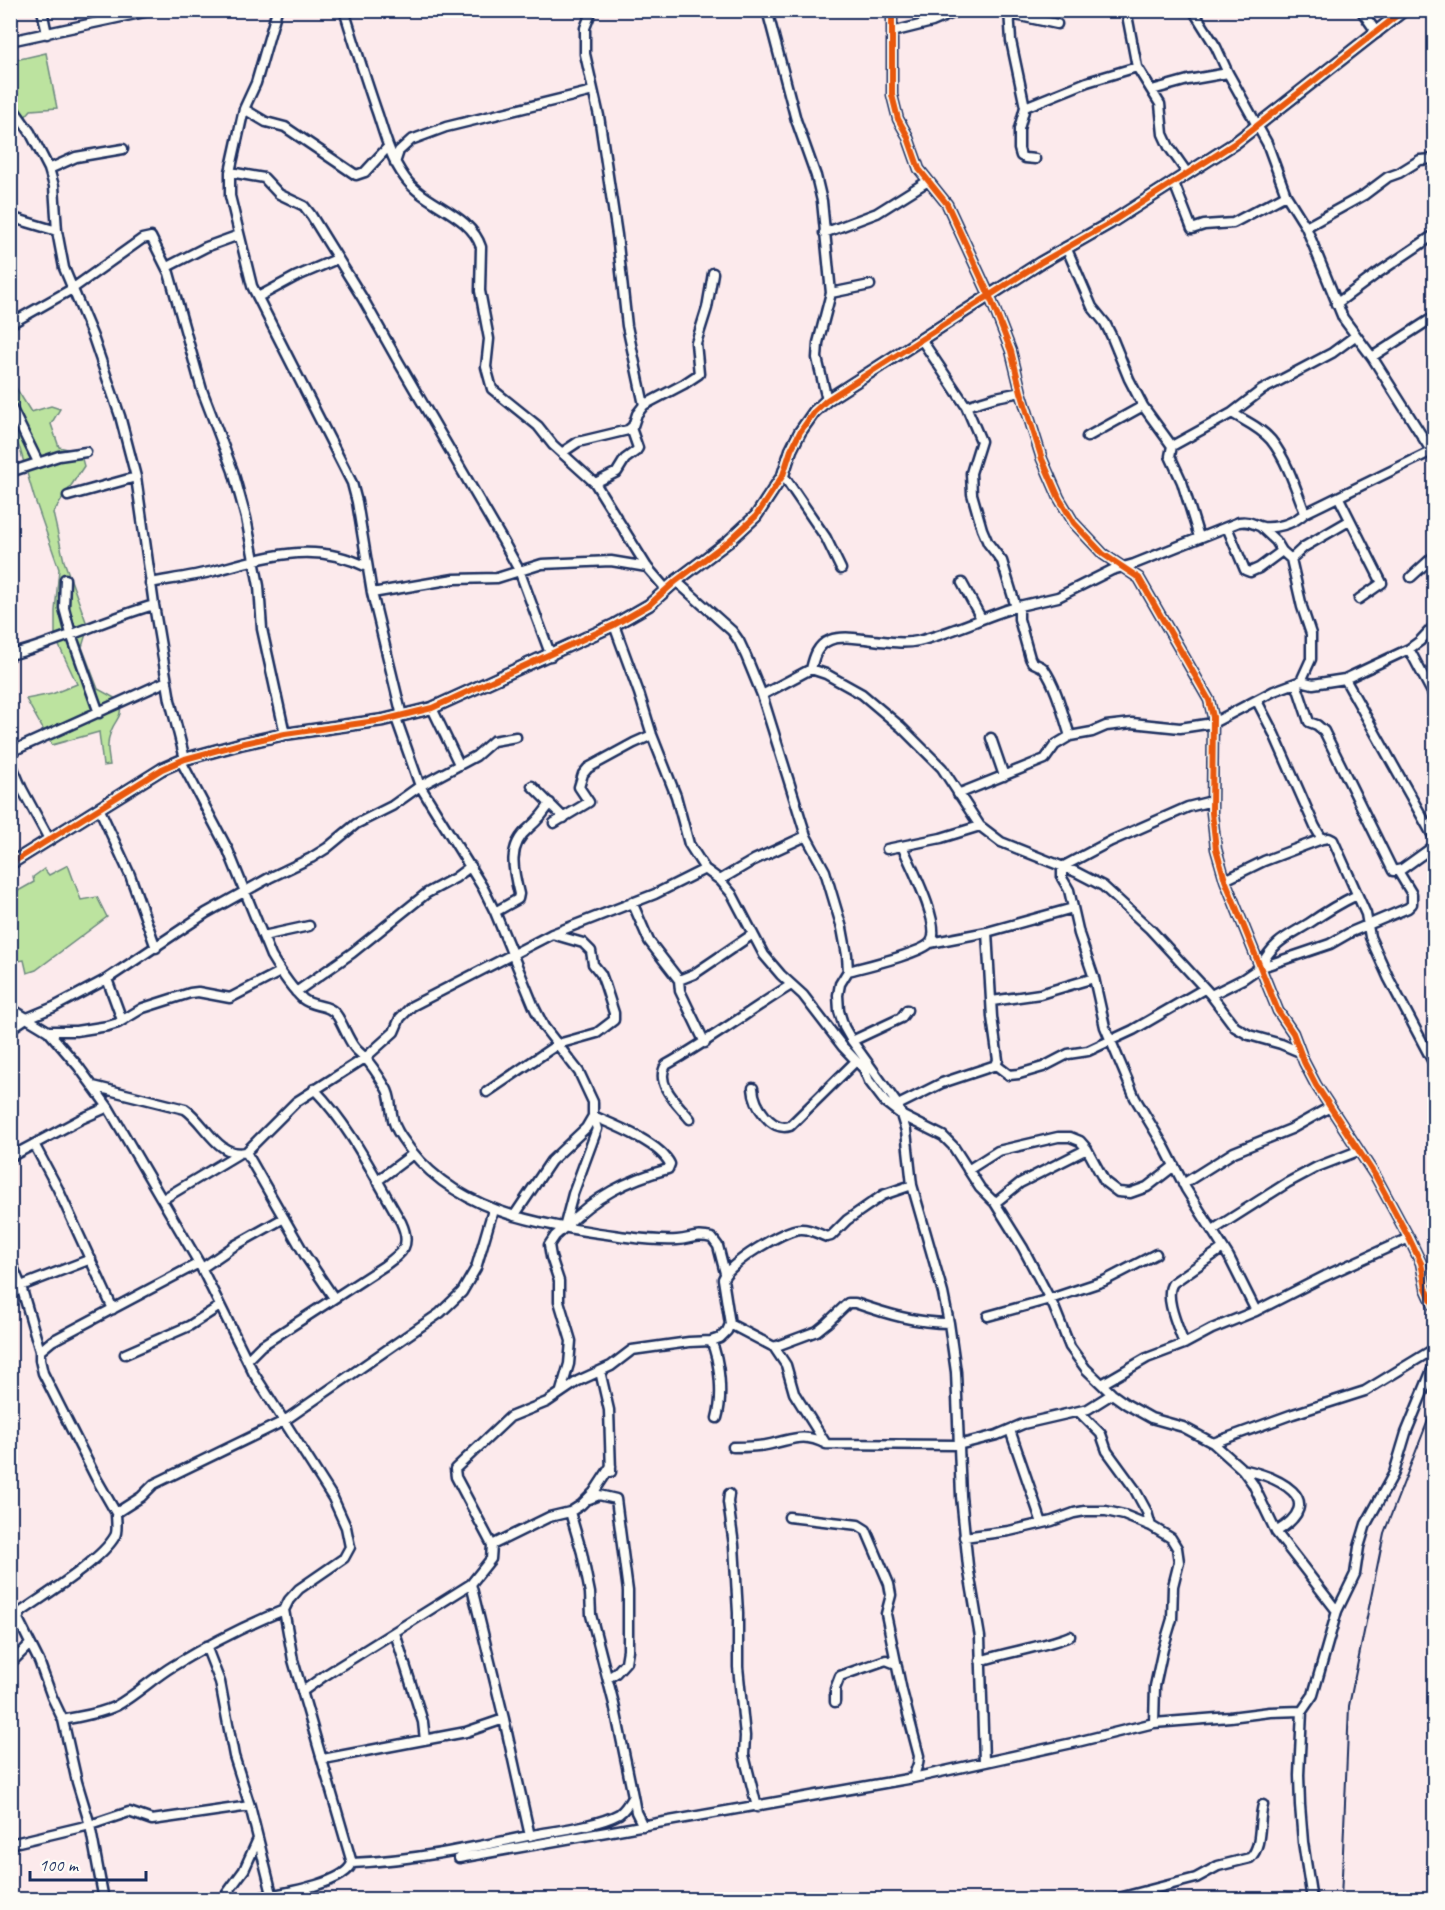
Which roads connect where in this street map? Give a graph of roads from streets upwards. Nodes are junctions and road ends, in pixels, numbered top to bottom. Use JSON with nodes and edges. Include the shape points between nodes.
{"nodes":[{"id":1,"x":42,"y":10,"type":"edge"},
{"id":2,"x":154,"y":10,"type":"edge"},
{"id":3,"x":277,"y":10,"type":"edge"},
{"id":4,"x":344,"y":10,"type":"edge"},
{"id":5,"x":592,"y":10,"type":"edge"},
{"id":6,"x":767,"y":10,"type":"edge"},
{"id":7,"x":892,"y":10,"type":"edge"},
{"id":8,"x":960,"y":10,"type":"edge"},
{"id":9,"x":1126,"y":10,"type":"edge"},
{"id":10,"x":1193,"y":10,"type":"edge"},
{"id":11,"x":1361,"y":10,"type":"edge"},
{"id":12,"x":1404,"y":10,"type":"edge"},
{"id":13,"x":1010,"y":12,"type":"edge"},
{"id":14,"x":126,"y":14,"type":"edge"},
{"id":15,"x":1057,"y":24,"type":"dead end"},
{"id":16,"x":892,"y":32,"type":"junction"},
{"id":17,"x":1377,"y":33,"type":"junction"},
{"id":18,"x":47,"y":34,"type":"junction"},
{"id":19,"x":10,"y":41,"type":"edge"},
{"id":20,"x":1137,"y":67,"type":"junction"},
{"id":21,"x":1228,"y":74,"type":"junction"},
{"id":22,"x":1152,"y":90,"type":"junction"},
{"id":23,"x":593,"y":91,"type":"junction"},
{"id":24,"x":10,"y":104,"type":"edge"},
{"id":25,"x":1025,"y":107,"type":"junction"},
{"id":26,"x":244,"y":109,"type":"junction"},
{"id":27,"x":1256,"y":125,"type":"junction"},
{"id":28,"x":388,"y":147,"type":"junction"},
{"id":29,"x":123,"y":149,"type":"dead end"},
{"id":30,"x":1035,"y":159,"type":"dead end"},
{"id":31,"x":1434,"y":159,"type":"edge"},
{"id":32,"x":394,"y":163,"type":"junction"},
{"id":33,"x":50,"y":169,"type":"junction"},
{"id":34,"x":230,"y":172,"type":"junction"},
{"id":35,"x":1188,"y":174,"type":"junction"},
{"id":36,"x":928,"y":181,"type":"junction"},
{"id":37,"x":1174,"y":183,"type":"junction"},
{"id":38,"x":1286,"y":195,"type":"junction"},
{"id":39,"x":10,"y":217,"type":"edge"},
{"id":40,"x":1306,"y":227,"type":"junction"},
{"id":41,"x":57,"y":231,"type":"junction"},
{"id":42,"x":824,"y":233,"type":"junction"},
{"id":43,"x":239,"y":235,"type":"junction"},
{"id":44,"x":1434,"y":235,"type":"edge"},
{"id":45,"x":1066,"y":247,"type":"junction"},
{"id":46,"x":337,"y":259,"type":"junction"},
{"id":47,"x":167,"y":267,"type":"junction"},
{"id":48,"x":713,"y":273,"type":"dead end"},
{"id":49,"x":870,"y":285,"type":"dead end"},
{"id":50,"x":72,"y":288,"type":"junction"},
{"id":51,"x":831,"y":293,"type":"junction"},
{"id":52,"x":258,"y":297,"type":"junction"},
{"id":53,"x":990,"y":297,"type":"junction"},
{"id":54,"x":1336,"y":304,"type":"junction"},
{"id":55,"x":1434,"y":318,"type":"edge"},
{"id":56,"x":10,"y":324,"type":"edge"},
{"id":57,"x":1355,"y":336,"type":"junction"},
{"id":58,"x":921,"y":339,"type":"junction"},
{"id":59,"x":1372,"y":357,"type":"junction"},
{"id":60,"x":1021,"y":392,"type":"junction"},
{"id":61,"x":827,"y":400,"type":"junction"},
{"id":62,"x":10,"y":405,"type":"edge"},
{"id":63,"x":644,"y":405,"type":"junction"},
{"id":64,"x":966,"y":406,"type":"junction"},
{"id":65,"x":1143,"y":406,"type":"junction"},
{"id":66,"x":1232,"y":413,"type":"junction"},
{"id":67,"x":631,"y":429,"type":"junction"},
{"id":68,"x":1087,"y":438,"type":"dead end"},
{"id":69,"x":1172,"y":446,"type":"junction"},
{"id":70,"x":86,"y":452,"type":"dead end"},
{"id":71,"x":563,"y":452,"type":"junction"},
{"id":72,"x":1434,"y":452,"type":"edge"},
{"id":73,"x":38,"y":462,"type":"junction"},
{"id":74,"x":10,"y":472,"type":"edge"},
{"id":75,"x":783,"y":475,"type":"junction"},
{"id":76,"x":136,"y":477,"type":"junction"},
{"id":77,"x":595,"y":483,"type":"junction"},
{"id":78,"x":68,"y":496,"type":"dead end"},
{"id":79,"x":1338,"y":498,"type":"junction"},
{"id":80,"x":1305,"y":513,"type":"junction"},
{"id":81,"x":1349,"y":521,"type":"junction"},
{"id":82,"x":1227,"y":527,"type":"junction"},
{"id":83,"x":1261,"y":527,"type":"junction"},
{"id":84,"x":1199,"y":537,"type":"junction"},
{"id":85,"x":1282,"y":550,"type":"junction"},
{"id":86,"x":1434,"y":556,"type":"edge"},
{"id":87,"x":1291,"y":559,"type":"junction"},
{"id":88,"x":255,"y":560,"type":"junction"},
{"id":89,"x":367,"y":567,"type":"junction"},
{"id":90,"x":646,"y":567,"type":"junction"},
{"id":91,"x":1123,"y":567,"type":"junction"},
{"id":92,"x":841,"y":569,"type":"dead end"},
{"id":93,"x":519,"y":570,"type":"junction"},
{"id":94,"x":1411,"y":577,"type":"dead end"},
{"id":95,"x":65,"y":579,"type":"dead end"},
{"id":96,"x":676,"y":581,"type":"junction"},
{"id":97,"x":150,"y":583,"type":"junction"},
{"id":98,"x":962,"y":583,"type":"dead end"},
{"id":99,"x":666,"y":589,"type":"junction"},
{"id":100,"x":372,"y":593,"type":"junction"},
{"id":101,"x":1359,"y":599,"type":"dead end"},
{"id":102,"x":154,"y":605,"type":"junction"},
{"id":103,"x":1017,"y":606,"type":"junction"},
{"id":104,"x":981,"y":618,"type":"junction"},
{"id":105,"x":614,"y":625,"type":"junction"},
{"id":106,"x":1434,"y":626,"type":"edge"},
{"id":107,"x":70,"y":634,"type":"junction"},
{"id":108,"x":1409,"y":649,"type":"junction"},
{"id":109,"x":10,"y":655,"type":"edge"},
{"id":110,"x":551,"y":656,"type":"junction"},
{"id":111,"x":811,"y":669,"type":"junction"},
{"id":112,"x":1345,"y":679,"type":"junction"},
{"id":113,"x":167,"y":681,"type":"junction"},
{"id":114,"x":1298,"y":682,"type":"junction"},
{"id":115,"x":762,"y":695,"type":"junction"},
{"id":116,"x":1434,"y":696,"type":"edge"},
{"id":117,"x":1257,"y":701,"type":"junction"},
{"id":118,"x":432,"y":708,"type":"junction"},
{"id":119,"x":99,"y":713,"type":"junction"},
{"id":120,"x":399,"y":717,"type":"junction"},
{"id":121,"x":1213,"y":723,"type":"junction"},
{"id":122,"x":285,"y":734,"type":"junction"},
{"id":123,"x":652,"y":735,"type":"junction"},
{"id":124,"x":1070,"y":736,"type":"junction"},
{"id":125,"x":516,"y":737,"type":"dead end"},
{"id":126,"x":991,"y":738,"type":"dead end"},
{"id":127,"x":10,"y":752,"type":"edge"},
{"id":128,"x":183,"y":760,"type":"junction"},
{"id":129,"x":10,"y":761,"type":"edge"},
{"id":130,"x":459,"y":764,"type":"junction"},
{"id":131,"x":1005,"y":776,"type":"junction"},
{"id":132,"x":420,"y":786,"type":"junction"},
{"id":133,"x":532,"y":786,"type":"dead end"},
{"id":134,"x":958,"y":794,"type":"junction"},
{"id":135,"x":1212,"y":801,"type":"junction"},
{"id":136,"x":550,"y":802,"type":"junction"},
{"id":137,"x":100,"y":810,"type":"junction"},
{"id":138,"x":564,"y":818,"type":"junction"},
{"id":139,"x":554,"y":823,"type":"dead end"},
{"id":140,"x":980,"y":826,"type":"junction"},
{"id":141,"x":806,"y":836,"type":"junction"},
{"id":142,"x":1434,"y":838,"type":"edge"},
{"id":143,"x":49,"y":839,"type":"junction"},
{"id":144,"x":1322,"y":839,"type":"junction"},
{"id":145,"x":902,"y":846,"type":"junction"},
{"id":146,"x":1434,"y":846,"type":"edge"},
{"id":147,"x":887,"y":849,"type":"dead end"},
{"id":148,"x":10,"y":864,"type":"edge"},
{"id":149,"x":471,"y":866,"type":"junction"},
{"id":150,"x":1062,"y":867,"type":"junction"},
{"id":151,"x":705,"y":869,"type":"junction"},
{"id":152,"x":1398,"y":871,"type":"junction"},
{"id":153,"x":720,"y":880,"type":"junction"},
{"id":154,"x":1225,"y":880,"type":"junction"},
{"id":155,"x":246,"y":892,"type":"junction"},
{"id":156,"x":1357,"y":895,"type":"junction"},
{"id":157,"x":632,"y":902,"type":"junction"},
{"id":158,"x":1073,"y":908,"type":"junction"},
{"id":159,"x":495,"y":912,"type":"junction"},
{"id":160,"x":1368,"y":924,"type":"junction"},
{"id":161,"x":309,"y":926,"type":"dead end"},
{"id":162,"x":987,"y":932,"type":"junction"},
{"id":163,"x":552,"y":934,"type":"junction"},
{"id":164,"x":753,"y":934,"type":"junction"},
{"id":165,"x":263,"y":936,"type":"junction"},
{"id":166,"x":930,"y":943,"type":"junction"},
{"id":167,"x":156,"y":948,"type":"junction"},
{"id":168,"x":512,"y":956,"type":"junction"},
{"id":169,"x":1259,"y":968,"type":"junction"},
{"id":170,"x":848,"y":971,"type":"junction"},
{"id":171,"x":280,"y":972,"type":"junction"},
{"id":172,"x":1094,"y":978,"type":"junction"},
{"id":173,"x":107,"y":979,"type":"junction"},
{"id":174,"x":679,"y":980,"type":"junction"},
{"id":175,"x":791,"y":985,"type":"junction"},
{"id":176,"x":296,"y":992,"type":"junction"},
{"id":177,"x":1208,"y":992,"type":"junction"},
{"id":178,"x":992,"y":1000,"type":"junction"},
{"id":179,"x":10,"y":1008,"type":"edge"},
{"id":180,"x":908,"y":1010,"type":"dead end"},
{"id":181,"x":25,"y":1018,"type":"junction"},
{"id":182,"x":122,"y":1020,"type":"junction"},
{"id":183,"x":10,"y":1029,"type":"edge"},
{"id":184,"x":48,"y":1031,"type":"junction"},
{"id":185,"x":1111,"y":1040,"type":"junction"},
{"id":186,"x":852,"y":1041,"type":"junction"},
{"id":187,"x":705,"y":1043,"type":"junction"},
{"id":188,"x":558,"y":1044,"type":"junction"},
{"id":189,"x":1300,"y":1052,"type":"junction"},
{"id":190,"x":366,"y":1058,"type":"junction"},
{"id":191,"x":856,"y":1061,"type":"junction"},
{"id":192,"x":1434,"y":1064,"type":"edge"},
{"id":193,"x":996,"y":1065,"type":"junction"},
{"id":194,"x":93,"y":1086,"type":"junction"},
{"id":195,"x":753,"y":1088,"type":"dead end"},
{"id":196,"x":315,"y":1089,"type":"junction"},
{"id":197,"x":487,"y":1092,"type":"dead end"},
{"id":198,"x":898,"y":1105,"type":"junction"},
{"id":199,"x":108,"y":1107,"type":"junction"},
{"id":200,"x":1330,"y":1107,"type":"junction"},
{"id":201,"x":593,"y":1116,"type":"junction"},
{"id":202,"x":903,"y":1116,"type":"junction"},
{"id":203,"x":690,"y":1119,"type":"dead end"},
{"id":204,"x":34,"y":1144,"type":"junction"},
{"id":205,"x":1087,"y":1149,"type":"junction"},
{"id":206,"x":1358,"y":1150,"type":"junction"},
{"id":207,"x":242,"y":1153,"type":"junction"},
{"id":208,"x":413,"y":1154,"type":"junction"},
{"id":209,"x":10,"y":1158,"type":"edge"},
{"id":210,"x":1174,"y":1166,"type":"junction"},
{"id":211,"x":968,"y":1170,"type":"junction"},
{"id":212,"x":377,"y":1181,"type":"junction"},
{"id":213,"x":1183,"y":1184,"type":"junction"},
{"id":214,"x":912,"y":1185,"type":"junction"},
{"id":215,"x":163,"y":1199,"type":"junction"},
{"id":216,"x":995,"y":1203,"type":"junction"},
{"id":217,"x":493,"y":1210,"type":"junction"},
{"id":218,"x":514,"y":1216,"type":"junction"},
{"id":219,"x":284,"y":1218,"type":"junction"},
{"id":220,"x":564,"y":1228,"type":"junction"},
{"id":221,"x":1212,"y":1230,"type":"junction"},
{"id":222,"x":1409,"y":1238,"type":"junction"},
{"id":223,"x":1223,"y":1248,"type":"junction"},
{"id":224,"x":1156,"y":1254,"type":"dead end"},
{"id":225,"x":91,"y":1259,"type":"junction"},
{"id":226,"x":10,"y":1260,"type":"edge"},
{"id":227,"x":200,"y":1265,"type":"junction"},
{"id":228,"x":725,"y":1273,"type":"junction"},
{"id":229,"x":21,"y":1286,"type":"junction"},
{"id":230,"x":334,"y":1298,"type":"junction"},
{"id":231,"x":1050,"y":1299,"type":"junction"},
{"id":232,"x":220,"y":1306,"type":"junction"},
{"id":233,"x":1434,"y":1306,"type":"edge"},
{"id":234,"x":113,"y":1309,"type":"junction"},
{"id":235,"x":1256,"y":1311,"type":"junction"},
{"id":236,"x":988,"y":1316,"type":"dead end"},
{"id":237,"x":950,"y":1323,"type":"junction"},
{"id":238,"x":730,"y":1324,"type":"junction"},
{"id":239,"x":711,"y":1341,"type":"junction"},
{"id":240,"x":240,"y":1343,"type":"junction"},
{"id":241,"x":1184,"y":1344,"type":"junction"},
{"id":242,"x":261,"y":1346,"type":"junction"},
{"id":243,"x":774,"y":1347,"type":"junction"},
{"id":244,"x":1434,"y":1349,"type":"edge"},
{"id":245,"x":40,"y":1352,"type":"junction"},
{"id":246,"x":126,"y":1354,"type":"dead end"},
{"id":247,"x":247,"y":1360,"type":"junction"},
{"id":248,"x":1434,"y":1365,"type":"edge"},
{"id":249,"x":600,"y":1371,"type":"junction"},
{"id":250,"x":1102,"y":1384,"type":"junction"},
{"id":251,"x":561,"y":1392,"type":"junction"},
{"id":252,"x":1112,"y":1394,"type":"junction"},
{"id":253,"x":1079,"y":1412,"type":"junction"},
{"id":254,"x":717,"y":1418,"type":"dead end"},
{"id":255,"x":284,"y":1421,"type":"junction"},
{"id":256,"x":1010,"y":1430,"type":"junction"},
{"id":257,"x":1213,"y":1443,"type":"junction"},
{"id":258,"x":826,"y":1444,"type":"junction"},
{"id":259,"x":958,"y":1444,"type":"junction"},
{"id":260,"x":733,"y":1447,"type":"dead end"},
{"id":261,"x":1242,"y":1469,"type":"junction"},
{"id":262,"x":729,"y":1494,"type":"dead end"},
{"id":263,"x":589,"y":1499,"type":"junction"},
{"id":264,"x":570,"y":1512,"type":"junction"},
{"id":265,"x":116,"y":1513,"type":"junction"},
{"id":266,"x":789,"y":1517,"type":"dead end"},
{"id":267,"x":1042,"y":1523,"type":"junction"},
{"id":268,"x":1152,"y":1526,"type":"junction"},
{"id":269,"x":1276,"y":1532,"type":"junction"},
{"id":270,"x":964,"y":1537,"type":"junction"},
{"id":271,"x":492,"y":1545,"type":"junction"},
{"id":272,"x":471,"y":1584,"type":"junction"},
{"id":273,"x":284,"y":1611,"type":"junction"},
{"id":274,"x":1337,"y":1611,"type":"junction"},
{"id":275,"x":395,"y":1632,"type":"junction"},
{"id":276,"x":1070,"y":1636,"type":"dead end"},
{"id":277,"x":30,"y":1644,"type":"junction"},
{"id":278,"x":206,"y":1646,"type":"junction"},
{"id":279,"x":980,"y":1661,"type":"junction"},
{"id":280,"x":10,"y":1664,"type":"edge"},
{"id":281,"x":896,"y":1664,"type":"junction"},
{"id":282,"x":608,"y":1678,"type":"junction"},
{"id":283,"x":303,"y":1691,"type":"junction"},
{"id":284,"x":835,"y":1702,"type":"dead end"},
{"id":285,"x":1302,"y":1711,"type":"junction"},
{"id":286,"x":504,"y":1719,"type":"junction"},
{"id":287,"x":63,"y":1720,"type":"junction"},
{"id":288,"x":1154,"y":1723,"type":"junction"},
{"id":289,"x":425,"y":1740,"type":"junction"},
{"id":290,"x":323,"y":1759,"type":"junction"},
{"id":291,"x":984,"y":1761,"type":"junction"},
{"id":292,"x":912,"y":1778,"type":"junction"},
{"id":293,"x":633,"y":1796,"type":"junction"},
{"id":294,"x":1263,"y":1805,"type":"dead end"},
{"id":295,"x":250,"y":1806,"type":"junction"},
{"id":296,"x":757,"y":1807,"type":"junction"},
{"id":297,"x":90,"y":1825,"type":"junction"},
{"id":298,"x":579,"y":1826,"type":"junction"},
{"id":299,"x":643,"y":1826,"type":"junction"},
{"id":300,"x":608,"y":1832,"type":"junction"},
{"id":301,"x":530,"y":1836,"type":"junction"},
{"id":302,"x":258,"y":1839,"type":"junction"},
{"id":303,"x":10,"y":1844,"type":"edge"},
{"id":304,"x":459,"y":1858,"type":"dead end"},
{"id":305,"x":352,"y":1863,"type":"junction"},
{"id":306,"x":272,"y":1894,"type":"junction"},
{"id":307,"x":104,"y":1899,"type":"edge"},
{"id":308,"x":222,"y":1899,"type":"edge"},
{"id":309,"x":247,"y":1899,"type":"edge"},
{"id":310,"x":1111,"y":1899,"type":"edge"},
{"id":311,"x":1312,"y":1899,"type":"edge"}],
"edges":[{"from":1,"to":18,"type":"street"},
{"from":2,"to":14,"type":"street"},
{"from":3,"to":26,"type":"street","via":[[256,83]]},
{"from":4,"to":28,"type":"street"},
{"from":5,"to":23,"type":"street","via":[[584,42]]},
{"from":6,"to":42,"type":"street","via":[[795,120],[820,188]]},
{"from":7,"to":16,"type":"street"},
{"from":8,"to":16,"type":"street"},
{"from":9,"to":20,"type":"street"},
{"from":10,"to":21,"type":"street"},
{"from":11,"to":17,"type":"street"},
{"from":12,"to":17,"type":"street"},
{"from":13,"to":15,"type":"street"},
{"from":13,"to":25,"type":"street","via":[[1011,40]]},
{"from":14,"to":18,"type":"street"},
{"from":16,"to":36,"type":"street","via":[[893,102],[919,169]]},
{"from":17,"to":27,"type":"street"},
{"from":18,"to":19,"type":"street"},
{"from":20,"to":22,"type":"street"},
{"from":20,"to":25,"type":"street"},
{"from":21,"to":22,"type":"street"},
{"from":21,"to":27,"type":"street"},
{"from":22,"to":35,"type":"street","via":[[1160,104],[1163,134]]},
{"from":23,"to":32,"type":"street","via":[[446,127],[411,140],[399,151]]},
{"from":23,"to":63,"type":"street","via":[[617,235],[627,326]]},
{"from":24,"to":33,"type":"street"},
{"from":25,"to":30,"type":"street","via":[[1019,149],[1021,156]]},
{"from":26,"to":28,"type":"street","via":[[266,122],[285,127],[356,175],[365,172]]},
{"from":26,"to":34,"type":"street"},
{"from":27,"to":35,"type":"street"},
{"from":27,"to":38,"type":"street","via":[[1267,143]]},
{"from":28,"to":32,"type":"street"},
{"from":29,"to":33,"type":"street","via":[[76,158]]},
{"from":31,"to":40,"type":"street","via":[[1420,160],[1388,177]]},
{"from":32,"to":71,"type":"street","via":[[415,190],[464,222],[475,234],[481,248],[480,291],[489,339],[486,367],[492,389]]},
{"from":33,"to":41,"type":"street"},
{"from":34,"to":43,"type":"street","via":[[230,196]]},
{"from":34,"to":46,"type":"street","via":[[264,178],[279,194],[304,206]]},
{"from":35,"to":37,"type":"street"},
{"from":36,"to":42,"type":"street","via":[[877,213]]},
{"from":36,"to":53,"type":"street","via":[[946,204]]},
{"from":37,"to":38,"type":"street","via":[[1192,229],[1233,223]]},
{"from":37,"to":45,"type":"street"},
{"from":38,"to":40,"type":"street"},
{"from":39,"to":41,"type":"street"},
{"from":40,"to":54,"type":"street"},
{"from":41,"to":50,"type":"street"},
{"from":42,"to":51,"type":"street"},
{"from":43,"to":47,"type":"street"},
{"from":43,"to":52,"type":"street"},
{"from":44,"to":54,"type":"street"},
{"from":45,"to":53,"type":"street"},
{"from":45,"to":65,"type":"street","via":[[1092,307],[1112,335]]},
{"from":46,"to":52,"type":"street"},
{"from":46,"to":93,"type":"street"},
{"from":47,"to":50,"type":"street","via":[[151,237],[147,237]]},
{"from":47,"to":88,"type":"street","via":[[202,390],[233,471]]},
{"from":48,"to":63,"type":"street","via":[[696,343],[699,374]]},
{"from":49,"to":51,"type":"street"},
{"from":50,"to":56,"type":"street"},
{"from":50,"to":76,"type":"street","via":[[120,416]]},
{"from":51,"to":61,"type":"street","via":[[816,358]]},
{"from":52,"to":89,"type":"street","via":[[352,483]]},
{"from":53,"to":58,"type":"street"},
{"from":53,"to":60,"type":"street","via":[[1011,351]]},
{"from":54,"to":57,"type":"street"},
{"from":55,"to":59,"type":"street"},
{"from":57,"to":59,"type":"street"},
{"from":57,"to":66,"type":"street","via":[[1332,353],[1262,390]]},
{"from":58,"to":61,"type":"street"},
{"from":58,"to":64,"type":"street"},
{"from":59,"to":72,"type":"street"},
{"from":60,"to":64,"type":"street"},
{"from":60,"to":91,"type":"street","via":[[1059,498],[1074,523],[1103,554]]},
{"from":61,"to":75,"type":"street","via":[[800,432]]},
{"from":62,"to":73,"type":"street"},
{"from":63,"to":67,"type":"street"},
{"from":64,"to":103,"type":"street","via":[[981,441],[972,473],[972,494],[985,536],[1002,561]]},
{"from":65,"to":68,"type":"street"},
{"from":65,"to":69,"type":"street"},
{"from":66,"to":69,"type":"street"},
{"from":66,"to":80,"type":"street","via":[[1270,440]]},
{"from":67,"to":71,"type":"street","via":[[578,442]]},
{"from":67,"to":77,"type":"street","via":[[636,451],[617,472]]},
{"from":69,"to":84,"type":"street","via":[[1170,456]]},
{"from":70,"to":73,"type":"street"},
{"from":71,"to":77,"type":"street"},
{"from":72,"to":79,"type":"street"},
{"from":73,"to":74,"type":"street"},
{"from":75,"to":92,"type":"street","via":[[826,538]]},
{"from":75,"to":96,"type":"street","via":[[751,521]]},
{"from":76,"to":78,"type":"street"},
{"from":76,"to":97,"type":"street"},
{"from":77,"to":90,"type":"street"},
{"from":79,"to":80,"type":"street"},
{"from":79,"to":81,"type":"street"},
{"from":80,"to":83,"type":"street","via":[[1287,525]]},
{"from":81,"to":87,"type":"street"},
{"from":81,"to":101,"type":"street","via":[[1382,583]]},
{"from":82,"to":83,"type":"street","via":[[1248,521]]},
{"from":82,"to":84,"type":"street"},
{"from":82,"to":85,"type":"street","via":[[1245,570],[1250,572]]},
{"from":83,"to":85,"type":"street"},
{"from":84,"to":91,"type":"street"},
{"from":85,"to":87,"type":"street"},
{"from":86,"to":94,"type":"street"},
{"from":87,"to":114,"type":"street","via":[[1311,634],[1311,659]]},
{"from":88,"to":89,"type":"street","via":[[298,552],[341,557]]},
{"from":88,"to":97,"type":"street"},
{"from":88,"to":122,"type":"street","via":[[262,629]]},
{"from":89,"to":100,"type":"street"},
{"from":90,"to":93,"type":"street","via":[[588,561]]},
{"from":90,"to":99,"type":"street"},
{"from":91,"to":103,"type":"street","via":[[1058,597]]},
{"from":91,"to":121,"type":"street","via":[[1139,579],[1175,639],[1209,700]]},
{"from":93,"to":100,"type":"street","via":[[497,578],[454,579]]},
{"from":93,"to":110,"type":"street"},
{"from":95,"to":107,"type":"street","via":[[64,609]]},
{"from":96,"to":99,"type":"street"},
{"from":96,"to":115,"type":"street","via":[[739,641]]},
{"from":97,"to":102,"type":"street"},
{"from":98,"to":104,"type":"street"},
{"from":99,"to":105,"type":"street","via":[[649,605]]},
{"from":100,"to":120,"type":"street"},
{"from":102,"to":107,"type":"street"},
{"from":102,"to":113,"type":"street"},
{"from":103,"to":104,"type":"street"},
{"from":103,"to":124,"type":"street","via":[[1030,658],[1045,671]]},
{"from":104,"to":111,"type":"street","via":[[917,641],[830,640],[819,647]]},
{"from":105,"to":110,"type":"street"},
{"from":105,"to":123,"type":"street"},
{"from":106,"to":108,"type":"street"},
{"from":107,"to":109,"type":"street"},
{"from":107,"to":119,"type":"street"},
{"from":108,"to":112,"type":"street"},
{"from":108,"to":116,"type":"street"},
{"from":110,"to":118,"type":"street"},
{"from":111,"to":115,"type":"street"},
{"from":111,"to":134,"type":"street","via":[[862,694],[901,727],[934,758]]},
{"from":112,"to":114,"type":"street"},
{"from":112,"to":142,"type":"street"},
{"from":113,"to":119,"type":"street"},
{"from":113,"to":128,"type":"street"},
{"from":114,"to":117,"type":"street"},
{"from":114,"to":152,"type":"street","via":[[1309,722],[1324,731],[1388,864],[1393,872]]},
{"from":115,"to":141,"type":"street"},
{"from":117,"to":121,"type":"street"},
{"from":117,"to":144,"type":"street"},
{"from":118,"to":120,"type":"street"},
{"from":118,"to":130,"type":"street"},
{"from":119,"to":127,"type":"street"},
{"from":120,"to":122,"type":"street"},
{"from":120,"to":132,"type":"street"},
{"from":121,"to":124,"type":"street","via":[[1180,728],[1132,723]]},
{"from":121,"to":135,"type":"street"},
{"from":122,"to":128,"type":"street"},
{"from":123,"to":138,"type":"street","via":[[588,768],[579,787],[589,802]]},
{"from":123,"to":151,"type":"street","via":[[676,796],[689,844]]},
{"from":124,"to":131,"type":"street","via":[[1054,745],[1045,759]]},
{"from":125,"to":130,"type":"street","via":[[493,741]]},
{"from":126,"to":131,"type":"street"},
{"from":128,"to":137,"type":"street"},
{"from":128,"to":155,"type":"street"},
{"from":129,"to":143,"type":"street"},
{"from":130,"to":132,"type":"street"},
{"from":131,"to":134,"type":"street"},
{"from":132,"to":149,"type":"street"},
{"from":132,"to":155,"type":"street","via":[[356,824],[327,848]]},
{"from":133,"to":136,"type":"street"},
{"from":134,"to":140,"type":"street"},
{"from":135,"to":150,"type":"street","via":[[1188,807]]},
{"from":135,"to":154,"type":"street","via":[[1213,830]]},
{"from":136,"to":138,"type":"street"},
{"from":136,"to":159,"type":"street","via":[[514,849],[518,899]]},
{"from":137,"to":143,"type":"street"},
{"from":137,"to":167,"type":"street","via":[[130,875]]},
{"from":138,"to":139,"type":"street"},
{"from":140,"to":145,"type":"street"},
{"from":140,"to":150,"type":"street","via":[[1001,842]]},
{"from":141,"to":153,"type":"street"},
{"from":141,"to":170,"type":"street","via":[[825,871],[842,928]]},
{"from":143,"to":148,"type":"street"},
{"from":144,"to":154,"type":"street"},
{"from":144,"to":156,"type":"street","via":[[1333,840]]},
{"from":145,"to":147,"type":"street"},
{"from":145,"to":166,"type":"street","via":[[933,922]]},
{"from":146,"to":152,"type":"street"},
{"from":149,"to":159,"type":"street"},
{"from":149,"to":176,"type":"street","via":[[427,893]]},
{"from":150,"to":158,"type":"street"},
{"from":150,"to":177,"type":"street","via":[[1103,886],[1150,929]]},
{"from":151,"to":153,"type":"street"},
{"from":151,"to":157,"type":"street"},
{"from":152,"to":160,"type":"street","via":[[1412,894],[1412,904]]},
{"from":153,"to":164,"type":"street"},
{"from":154,"to":169,"type":"street"},
{"from":155,"to":165,"type":"street"},
{"from":155,"to":167,"type":"street","via":[[206,913]]},
{"from":156,"to":160,"type":"street"},
{"from":156,"to":169,"type":"street","via":[[1286,935],[1268,952]]},
{"from":157,"to":163,"type":"street"},
{"from":157,"to":174,"type":"street","via":[[649,941]]},
{"from":158,"to":162,"type":"street"},
{"from":158,"to":172,"type":"street"},
{"from":159,"to":168,"type":"street"},
{"from":160,"to":169,"type":"street","via":[[1329,944]]},
{"from":160,"to":192,"type":"street","via":[[1389,979]]},
{"from":161,"to":165,"type":"street"},
{"from":162,"to":166,"type":"street"},
{"from":162,"to":178,"type":"street"},
{"from":163,"to":168,"type":"street"},
{"from":163,"to":188,"type":"street","via":[[588,946],[614,1013],[614,1020],[597,1034]]},
{"from":164,"to":174,"type":"street"},
{"from":164,"to":175,"type":"street","via":[[764,955]]},
{"from":165,"to":171,"type":"street"},
{"from":166,"to":170,"type":"street","via":[[884,962]]},
{"from":167,"to":173,"type":"street"},
{"from":168,"to":188,"type":"street","via":[[544,1027]]},
{"from":168,"to":190,"type":"street","via":[[412,1006],[400,1018],[394,1032]]},
{"from":169,"to":177,"type":"street","via":[[1243,979]]},
{"from":169,"to":189,"type":"street"},
{"from":170,"to":186,"type":"street","via":[[840,984],[838,1011]]},
{"from":171,"to":176,"type":"street"},
{"from":171,"to":182,"type":"street","via":[[237,996],[225,999],[190,993],[143,1008]]},
{"from":172,"to":178,"type":"street","via":[[1040,994]]},
{"from":172,"to":185,"type":"street"},
{"from":173,"to":181,"type":"street"},
{"from":173,"to":182,"type":"street"},
{"from":174,"to":187,"type":"street","via":[[680,991]]},
{"from":175,"to":187,"type":"street"},
{"from":175,"to":191,"type":"street"},
{"from":176,"to":190,"type":"street","via":[[305,1001],[325,1005],[337,1014],[356,1049]]},
{"from":177,"to":185,"type":"street"},
{"from":177,"to":189,"type":"street","via":[[1235,1027]]},
{"from":178,"to":193,"type":"street"},
{"from":179,"to":181,"type":"street"},
{"from":180,"to":186,"type":"street","via":[[901,1018]]},
{"from":181,"to":183,"type":"street"},
{"from":181,"to":184,"type":"street"},
{"from":182,"to":184,"type":"street","via":[[87,1030]]},
{"from":184,"to":194,"type":"street"},
{"from":185,"to":193,"type":"street","via":[[1019,1074],[1009,1075]]},
{"from":185,"to":210,"type":"street","via":[[1135,1098]]},
{"from":186,"to":198,"type":"street"},
{"from":187,"to":203,"type":"street","via":[[666,1065],[663,1071],[664,1086]]},
{"from":188,"to":197,"type":"street"},
{"from":188,"to":201,"type":"street","via":[[586,1084]]},
{"from":189,"to":200,"type":"street"},
{"from":190,"to":196,"type":"street"},
{"from":190,"to":208,"type":"street","via":[[389,1093],[394,1125]]},
{"from":191,"to":195,"type":"street","via":[[799,1118],[783,1128],[769,1120]]},
{"from":191,"to":202,"type":"street","via":[[878,1094]]},
{"from":193,"to":198,"type":"street","via":[[942,1083]]},
{"from":194,"to":199,"type":"street"},
{"from":194,"to":207,"type":"street","via":[[185,1109],[218,1144]]},
{"from":196,"to":207,"type":"street"},
{"from":196,"to":212,"type":"street","via":[[340,1118]]},
{"from":198,"to":202,"type":"street"},
{"from":199,"to":204,"type":"street"},
{"from":199,"to":215,"type":"street"},
{"from":200,"to":206,"type":"street"},
{"from":200,"to":213,"type":"street","via":[[1291,1129],[1234,1152]]},
{"from":201,"to":218,"type":"street","via":[[579,1136],[551,1161]]},
{"from":201,"to":220,"type":"street","via":[[597,1129]]},
{"from":201,"to":220,"type":"street","via":[[663,1153],[670,1164],[668,1169],[601,1196]]},
{"from":202,"to":211,"type":"street","via":[[943,1136]]},
{"from":202,"to":214,"type":"street"},
{"from":204,"to":209,"type":"street"},
{"from":204,"to":225,"type":"street"},
{"from":205,"to":210,"type":"street","via":[[1105,1182],[1118,1192],[1130,1193],[1147,1186]]},
{"from":205,"to":211,"type":"street","via":[[1080,1141],[1058,1137],[998,1151]]},
{"from":205,"to":216,"type":"street","via":[[1020,1183]]},
{"from":206,"to":221,"type":"street","via":[[1287,1183]]},
{"from":206,"to":222,"type":"street"},
{"from":207,"to":215,"type":"street"},
{"from":207,"to":219,"type":"street"},
{"from":208,"to":212,"type":"street"},
{"from":208,"to":217,"type":"street","via":[[448,1185]]},
{"from":210,"to":213,"type":"street"},
{"from":211,"to":216,"type":"street"},
{"from":212,"to":230,"type":"street","via":[[401,1222],[407,1242],[390,1262]]},
{"from":213,"to":221,"type":"street"},
{"from":214,"to":228,"type":"street","via":[[883,1195],[831,1236],[795,1230],[748,1254]]},
{"from":214,"to":237,"type":"street"},
{"from":215,"to":227,"type":"street"},
{"from":216,"to":231,"type":"street"},
{"from":217,"to":218,"type":"street"},
{"from":217,"to":255,"type":"street","via":[[476,1268],[462,1292],[414,1333]]},
{"from":218,"to":220,"type":"street"},
{"from":219,"to":227,"type":"street"},
{"from":219,"to":230,"type":"street"},
{"from":220,"to":228,"type":"street","via":[[662,1240],[699,1235],[712,1238]]},
{"from":220,"to":251,"type":"street","via":[[549,1245],[559,1281],[559,1301],[572,1341]]},
{"from":221,"to":223,"type":"street"},
{"from":222,"to":233,"type":"street"},
{"from":222,"to":235,"type":"street"},
{"from":223,"to":235,"type":"street"},
{"from":223,"to":241,"type":"street","via":[[1169,1289]]},
{"from":224,"to":231,"type":"street","via":[[1104,1281]]},
{"from":225,"to":229,"type":"street"},
{"from":225,"to":234,"type":"street"},
{"from":226,"to":229,"type":"street"},
{"from":227,"to":232,"type":"street"},
{"from":227,"to":234,"type":"street"},
{"from":228,"to":238,"type":"street"},
{"from":229,"to":245,"type":"street"},
{"from":230,"to":242,"type":"street"},
{"from":231,"to":236,"type":"street"},
{"from":231,"to":250,"type":"street","via":[[1076,1356]]},
{"from":232,"to":240,"type":"street"},
{"from":232,"to":246,"type":"street","via":[[189,1326]]},
{"from":234,"to":245,"type":"street","via":[[52,1341]]},
{"from":235,"to":241,"type":"street"},
{"from":237,"to":243,"type":"street","via":[[898,1318],[848,1303],[817,1331]]},
{"from":237,"to":259,"type":"street"},
{"from":238,"to":239,"type":"street","via":[[720,1338]]},
{"from":238,"to":243,"type":"street"},
{"from":239,"to":249,"type":"street","via":[[638,1349]]},
{"from":239,"to":254,"type":"street","via":[[716,1351],[721,1397]]},
{"from":240,"to":242,"type":"street"},
{"from":240,"to":247,"type":"street"},
{"from":241,"to":250,"type":"street"},
{"from":242,"to":247,"type":"street"},
{"from":243,"to":258,"type":"street","via":[[786,1365],[794,1393]]},
{"from":244,"to":257,"type":"street","via":[[1365,1390]]},
{"from":245,"to":265,"type":"street","via":[[43,1373]]},
{"from":247,"to":255,"type":"street"},
{"from":248,"to":274,"type":"street","via":[[1394,1473],[1366,1524],[1355,1574]]},
{"from":249,"to":251,"type":"street"},
{"from":249,"to":263,"type":"street","via":[[609,1410],[611,1469]]},
{"from":250,"to":252,"type":"street"},
{"from":251,"to":271,"type":"street","via":[[510,1417],[455,1469]]},
{"from":252,"to":253,"type":"street"},
{"from":252,"to":257,"type":"street","via":[[1151,1418],[1183,1427]]},
{"from":253,"to":256,"type":"street"},
{"from":253,"to":268,"type":"street","via":[[1101,1434]]},
{"from":255,"to":265,"type":"street","via":[[165,1477]]},
{"from":255,"to":273,"type":"street","via":[[333,1498],[350,1541],[344,1558],[299,1589]]},
{"from":256,"to":259,"type":"street"},
{"from":256,"to":267,"type":"street"},
{"from":257,"to":261,"type":"street"},
{"from":258,"to":259,"type":"street"},
{"from":258,"to":260,"type":"street","via":[[801,1436]]},
{"from":259,"to":270,"type":"street"},
{"from":261,"to":269,"type":"street"},
{"from":261,"to":269,"type":"street","via":[[1290,1487],[1298,1496],[1295,1515]]},
{"from":262,"to":296,"type":"street","via":[[744,1755]]},
{"from":263,"to":264,"type":"street"},
{"from":263,"to":282,"type":"street","via":[[599,1495],[616,1498],[628,1591],[626,1662]]},
{"from":264,"to":271,"type":"street","via":[[549,1517]]},
{"from":264,"to":282,"type":"street"},
{"from":265,"to":277,"type":"street","via":[[116,1535],[104,1550],[21,1612],[18,1619]]},
{"from":266,"to":281,"type":"street","via":[[858,1525],[866,1530],[889,1584],[891,1595],[886,1614]]},
{"from":267,"to":268,"type":"street","via":[[1074,1513],[1106,1511]]},
{"from":267,"to":270,"type":"street"},
{"from":268,"to":288,"type":"street","via":[[1174,1542],[1179,1562],[1173,1586],[1172,1619],[1155,1686]]},
{"from":269,"to":274,"type":"street"},
{"from":270,"to":279,"type":"street","via":[[980,1637]]},
{"from":271,"to":272,"type":"street","via":[[491,1559]]},
{"from":272,"to":275,"type":"street"},
{"from":272,"to":286,"type":"street"},
{"from":273,"to":278,"type":"street"},
{"from":273,"to":283,"type":"street"},
{"from":274,"to":285,"type":"street","via":[[1313,1695]]},
{"from":275,"to":283,"type":"street"},
{"from":275,"to":289,"type":"street"},
{"from":276,"to":279,"type":"street","via":[[1047,1646]]},
{"from":277,"to":280,"type":"street"},
{"from":277,"to":287,"type":"street"},
{"from":278,"to":287,"type":"street","via":[[115,1707]]},
{"from":278,"to":295,"type":"street","via":[[220,1682],[234,1756]]},
{"from":279,"to":291,"type":"street"},
{"from":281,"to":284,"type":"street","via":[[886,1660],[840,1676]]},
{"from":281,"to":292,"type":"street","via":[[919,1756]]},
{"from":282,"to":293,"type":"street"},
{"from":283,"to":290,"type":"street"},
{"from":285,"to":288,"type":"street"},
{"from":285,"to":311,"type":"street","via":[[1300,1805]]},
{"from":286,"to":289,"type":"street"},
{"from":286,"to":301,"type":"street"},
{"from":287,"to":297,"type":"street"},
{"from":288,"to":291,"type":"street"},
{"from":289,"to":290,"type":"street"},
{"from":290,"to":305,"type":"street"},
{"from":291,"to":292,"type":"street"},
{"from":292,"to":296,"type":"street"},
{"from":293,"to":298,"type":"street","via":[[618,1815]]},
{"from":293,"to":299,"type":"street"},
{"from":294,"to":310,"type":"street","via":[[1258,1848],[1250,1858],[1218,1866],[1196,1878]]},
{"from":295,"to":297,"type":"street","via":[[152,1820],[129,1812]]},
{"from":295,"to":302,"type":"street"},
{"from":296,"to":299,"type":"street"},
{"from":297,"to":303,"type":"street"},
{"from":297,"to":307,"type":"street"},
{"from":298,"to":300,"type":"street"},
{"from":298,"to":301,"type":"street"},
{"from":299,"to":300,"type":"street"},
{"from":300,"to":304,"type":"street"},
{"from":301,"to":305,"type":"street","via":[[458,1852]]},
{"from":302,"to":306,"type":"street"},
{"from":302,"to":308,"type":"street","via":[[244,1870]]},
{"from":305,"to":306,"type":"street","via":[[338,1878]]},
{"from":306,"to":309,"type":"street"}]}
